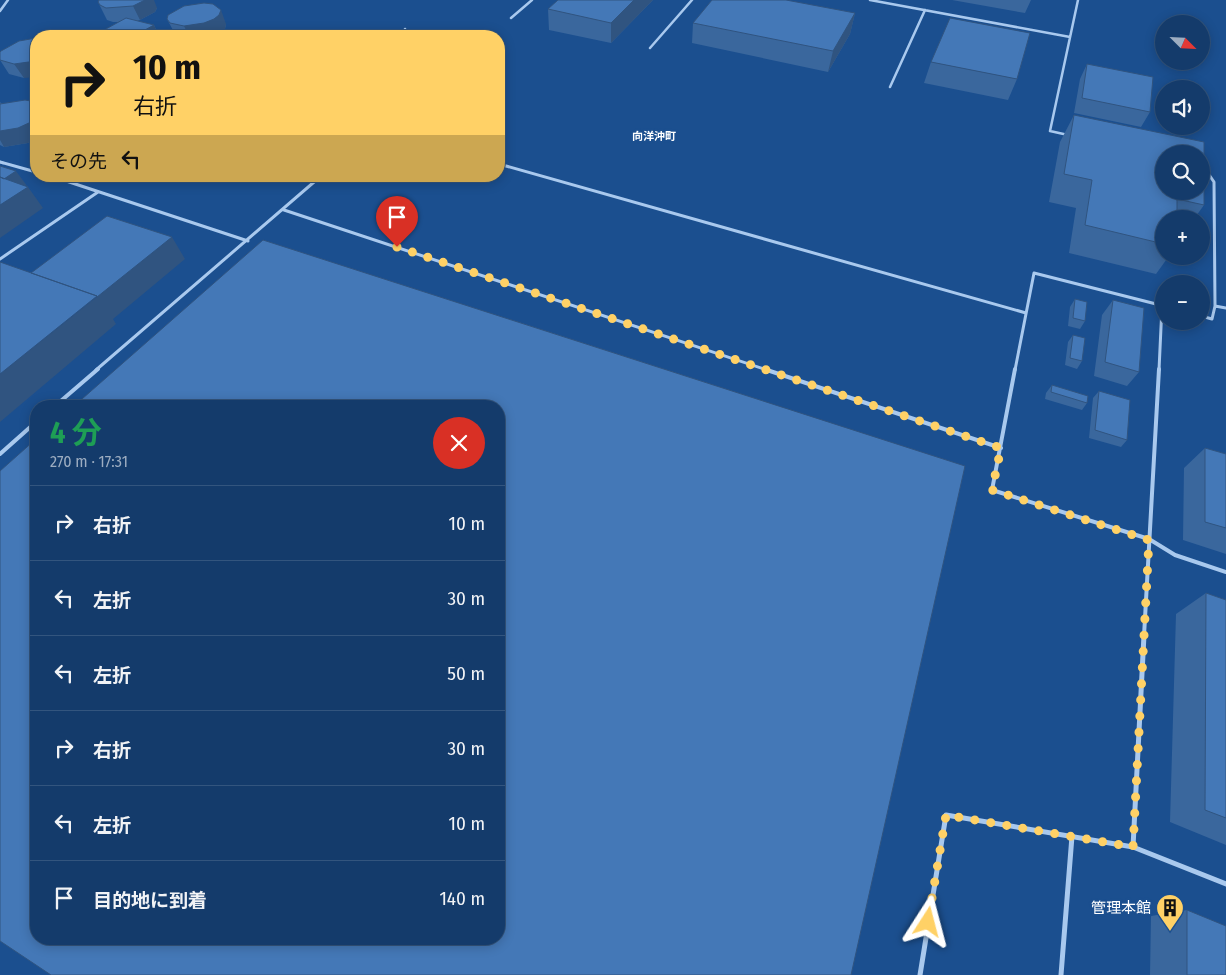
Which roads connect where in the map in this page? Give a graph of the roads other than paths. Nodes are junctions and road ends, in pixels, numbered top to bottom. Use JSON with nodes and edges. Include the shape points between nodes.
{"nodes":[{"id":1,"x":8,"y":0,"type":"edge"},
{"id":2,"x":532,"y":0,"type":"edge"},
{"id":3,"x":692,"y":0,"type":"edge"},
{"id":4,"x":870,"y":0,"type":"edge"},
{"id":5,"x":1078,"y":0,"type":"edge"},
{"id":6,"x":925,"y":10,"type":"junction"},
{"id":7,"x":0,"y":11,"type":"edge"},
{"id":8,"x":511,"y":18,"type":"dead end"},
{"id":9,"x":1070,"y":37,"type":"junction"},
{"id":10,"x":650,"y":48,"type":"dead end"},
{"id":11,"x":890,"y":87,"type":"dead end"},
{"id":12,"x":1069,"y":135,"type":"edge"},
{"id":13,"x":0,"y":162,"type":"edge"},
{"id":14,"x":505,"y":166,"type":"edge"},
{"id":15,"x":30,"y":170,"type":"edge"},
{"id":16,"x":1210,"y":176,"type":"edge"},
{"id":17,"x":68,"y":182,"type":"edge"},
{"id":18,"x":314,"y":182,"type":"edge"},
{"id":19,"x":98,"y":192,"type":"junction"},
{"id":20,"x":284,"y":210,"type":"junction"},
{"id":21,"x":248,"y":241,"type":"junction"},
{"id":22,"x":0,"y":260,"type":"edge"},
{"id":23,"x":1155,"y":304,"type":"edge"},
{"id":24,"x":1216,"y":306,"type":"junction"},
{"id":25,"x":1226,"y":308,"type":"edge"},
{"id":26,"x":1026,"y":313,"type":"junction"},
{"id":27,"x":1210,"y":318,"type":"edge"},
{"id":28,"x":1162,"y":330,"type":"edge"},
{"id":29,"x":62,"y":400,"type":"edge"},
{"id":30,"x":30,"y":427,"type":"edge"},
{"id":31,"x":1001,"y":448,"type":"junction"},
{"id":32,"x":0,"y":454,"type":"edge"},
{"id":33,"x":1149,"y":540,"type":"junction"},
{"id":34,"x":1226,"y":572,"type":"edge"},
{"id":35,"x":1072,"y":836,"type":"junction"},
{"id":36,"x":1133,"y":847,"type":"junction"},
{"id":37,"x":1226,"y":884,"type":"edge"},
{"id":38,"x":920,"y":975,"type":"edge"},
{"id":39,"x":1062,"y":975,"type":"edge"}],
"edges":[{"from":1,"to":7,"type":"lane"},
{"from":2,"to":8,"type":"lane"},
{"from":3,"to":10,"type":"lane"},
{"from":4,"to":6,"type":"lane"},
{"from":5,"to":9,"type":"lane"},
{"from":6,"to":9,"type":"lane"},
{"from":6,"to":11,"type":"lane"},
{"from":9,"to":12,"type":"lane","via":[[1050,131]]},
{"from":13,"to":15,"type":"lane"},
{"from":14,"to":26,"type":"lane"},
{"from":16,"to":24,"type":"lane","via":[[1214,182]]},
{"from":17,"to":19,"type":"lane"},
{"from":18,"to":20,"type":"lane"},
{"from":19,"to":21,"type":"lane"},
{"from":19,"to":22,"type":"lane"},
{"from":20,"to":21,"type":"lane"},
{"from":20,"to":31,"type":"lane"},
{"from":21,"to":29,"type":"lane"},
{"from":23,"to":26,"type":"lane","via":[[1034,273]]},
{"from":24,"to":25,"type":"lane"},
{"from":24,"to":27,"type":"lane"},
{"from":26,"to":31,"type":"lane"},
{"from":28,"to":33,"type":"lane"},
{"from":30,"to":32,"type":"lane"},
{"from":31,"to":33,"type":"lane","via":[[992,490]]},
{"from":33,"to":34,"type":"lane","via":[[1175,556]]},
{"from":33,"to":36,"type":"lane"},
{"from":35,"to":36,"type":"lane"},
{"from":35,"to":38,"type":"lane","via":[[946,815]]},
{"from":35,"to":39,"type":"lane"},
{"from":36,"to":37,"type":"lane"}]}
